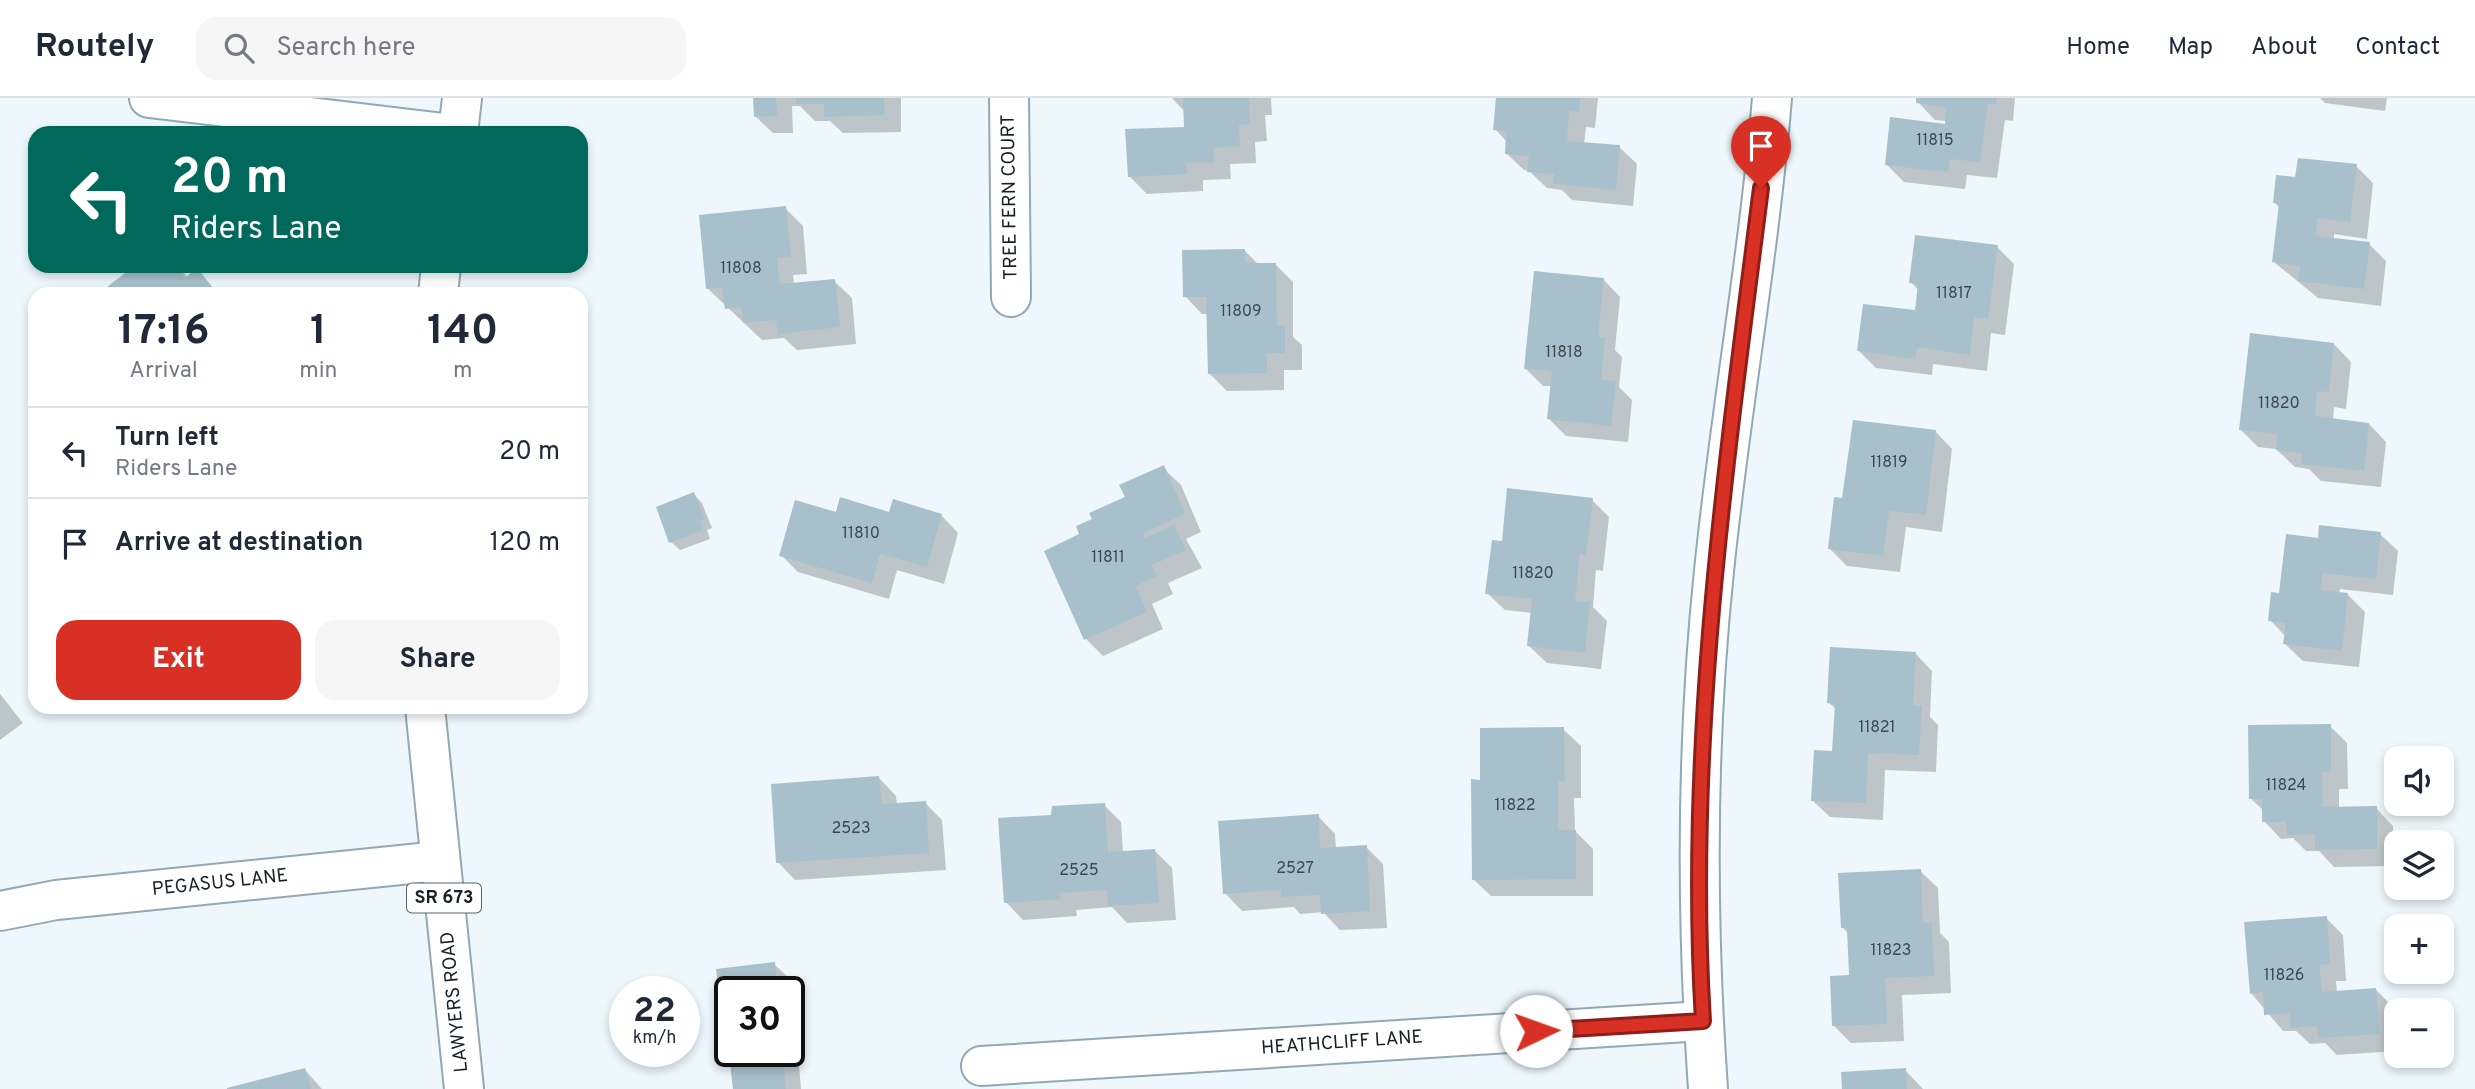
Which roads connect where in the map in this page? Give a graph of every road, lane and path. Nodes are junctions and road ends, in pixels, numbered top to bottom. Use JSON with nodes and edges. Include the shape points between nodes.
{"nodes":[{"id":1,"x":149,"y":98,"type":"edge"},
{"id":2,"x":462,"y":98,"type":"edge"},
{"id":3,"x":1009,"y":98,"type":"edge"},
{"id":4,"x":1772,"y":98,"type":"edge"},
{"id":5,"x":385,"y":126,"type":"edge"},
{"id":6,"x":459,"y":126,"type":"edge"},
{"id":7,"x":1011,"y":297,"type":"dead end"},
{"id":8,"x":426,"y":714,"type":"edge"},
{"id":9,"x":440,"y":861,"type":"junction"},
{"id":10,"x":0,"y":911,"type":"edge"},
{"id":11,"x":1703,"y":1021,"type":"junction"},
{"id":12,"x":981,"y":1066,"type":"dead end"},
{"id":13,"x":464,"y":1089,"type":"edge"},
{"id":14,"x":1708,"y":1089,"type":"edge"}],
"edges":[{"from":1,"to":5,"type":"street"},
{"from":2,"to":6,"type":"street"},
{"from":3,"to":7,"type":"street","name":"TREE FERN COURT"},
{"from":4,"to":11,"type":"street","via":[[1714,571],[1700,749]]},
{"from":8,"to":9,"type":"street","name":"LAWYERS ROAD","number":"SR 673"},
{"from":9,"to":10,"type":"street","name":"PEGASUS LANE","via":[[56,900]]},
{"from":9,"to":13,"type":"street","name":"LAWYERS ROAD","number":"SR 673"},
{"from":11,"to":12,"type":"street","name":"HEATHCLIFF LANE"},
{"from":11,"to":14,"type":"street"}]}
